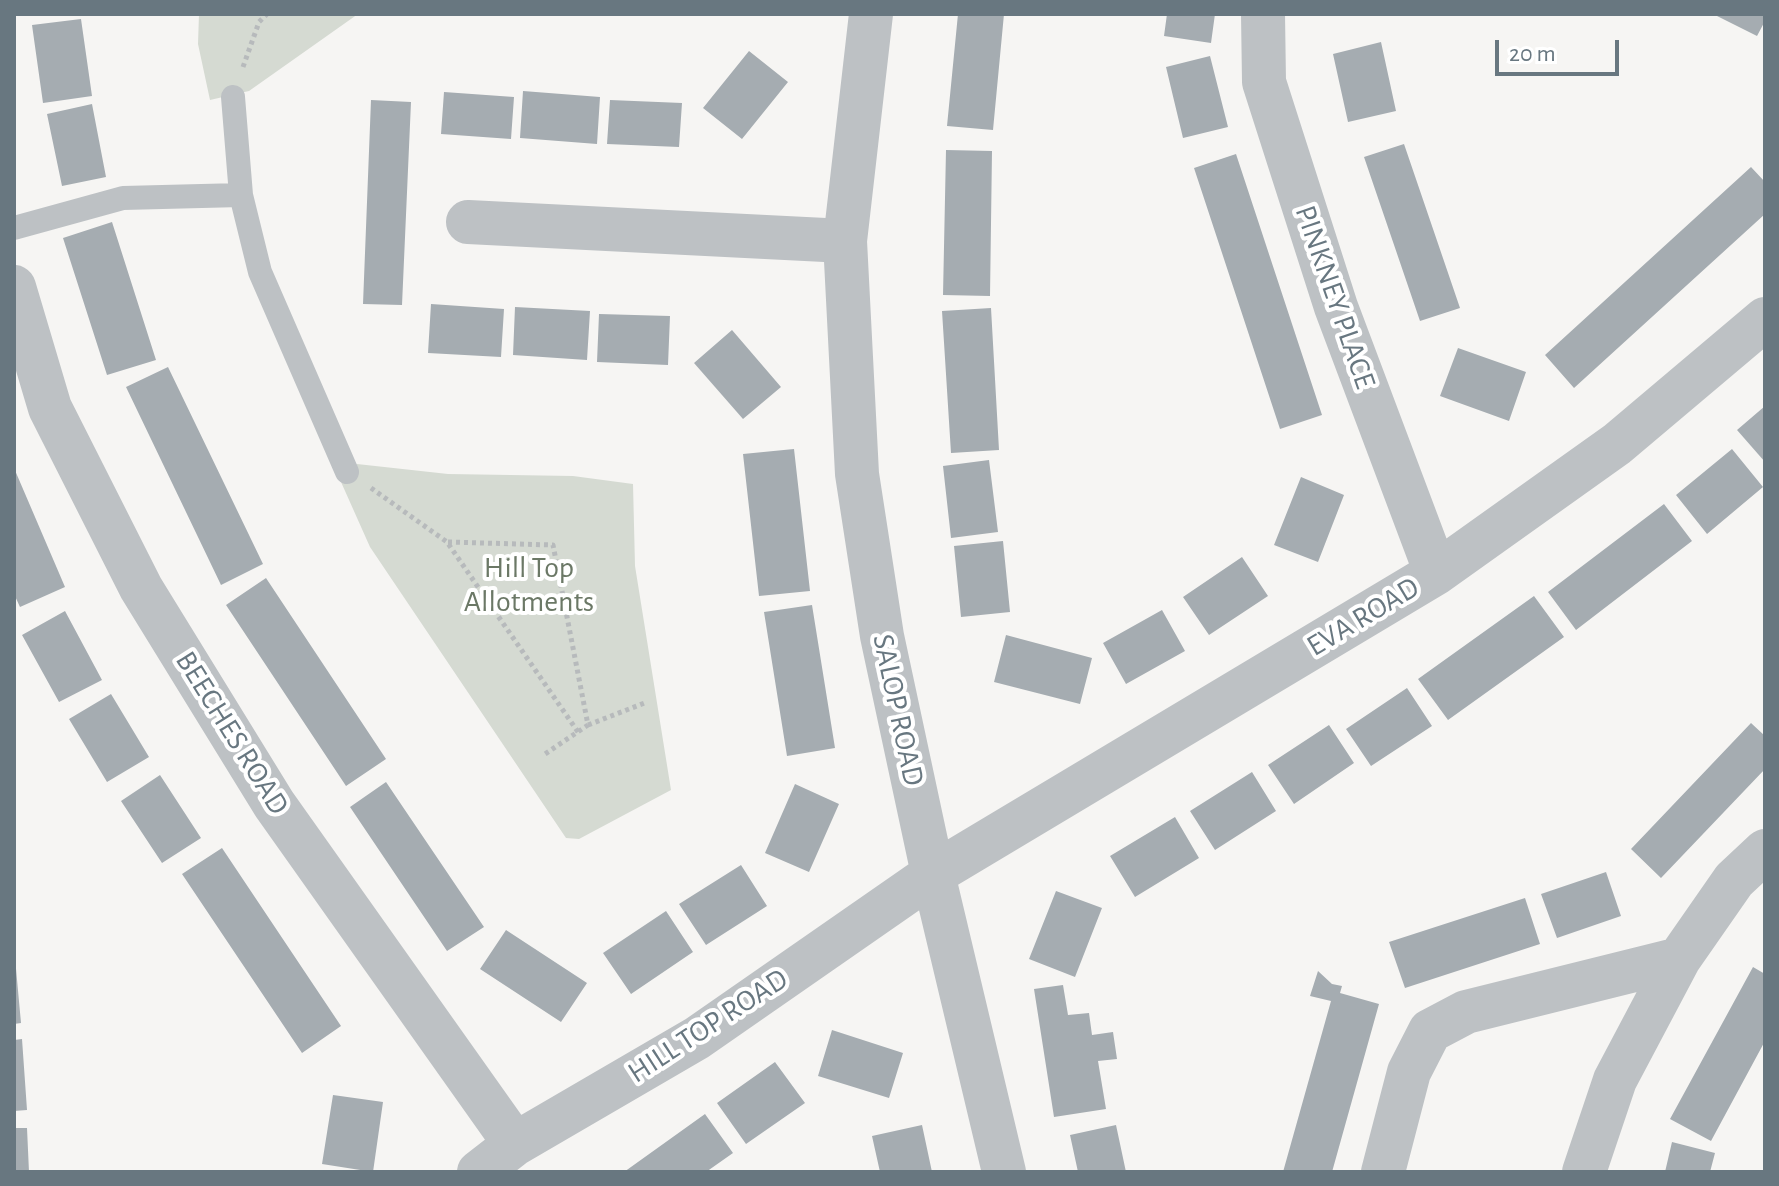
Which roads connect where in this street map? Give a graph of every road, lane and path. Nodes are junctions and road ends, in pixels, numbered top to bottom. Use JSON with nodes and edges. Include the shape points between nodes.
{"nodes":[{"id":1,"x":267,"y":14,"type":"edge"},
{"id":2,"x":871,"y":14,"type":"edge"},
{"id":3,"x":1263,"y":14,"type":"edge"},
{"id":4,"x":233,"y":97,"type":"joint"},
{"id":5,"x":241,"y":195,"type":"junction"},
{"id":6,"x":468,"y":222,"type":"dead end"},
{"id":7,"x":14,"y":228,"type":"edge"},
{"id":8,"x":845,"y":241,"type":"junction"},
{"id":9,"x":14,"y":287,"type":"edge"},
{"id":10,"x":1765,"y":319,"type":"edge"},
{"id":11,"x":347,"y":472,"type":"joint"},
{"id":12,"x":447,"y":542,"type":"junction"},
{"id":13,"x":1436,"y":573,"type":"junction"},
{"id":14,"x":647,"y":702,"type":"dead end"},
{"id":15,"x":588,"y":725,"type":"junction"},
{"id":16,"x":578,"y":732,"type":"junction"},
{"id":17,"x":542,"y":756,"type":"dead end"},
{"id":18,"x":1765,"y":851,"type":"edge"},
{"id":19,"x":933,"y":874,"type":"junction"},
{"id":20,"x":1679,"y":959,"type":"junction"},
{"id":21,"x":515,"y":1144,"type":"junction"},
{"id":22,"x":479,"y":1172,"type":"edge"},
{"id":23,"x":1004,"y":1172,"type":"edge"},
{"id":24,"x":1383,"y":1172,"type":"edge"},
{"id":25,"x":1584,"y":1172,"type":"edge"}],
"edges":[{"from":1,"to":4,"type":"path","via":[[259,22]]},
{"from":2,"to":8,"type":"street","name":"SALOP ROAD"},
{"from":3,"to":13,"type":"street","name":"PINKNEY PLACE","via":[[1264,82],[1336,307]]},
{"from":4,"to":5,"type":"lane"},
{"from":5,"to":7,"type":"lane","via":[[123,198]]},
{"from":5,"to":11,"type":"lane","via":[[260,272]]},
{"from":6,"to":8,"type":"street"},
{"from":8,"to":19,"type":"street","name":"SALOP ROAD","via":[[857,474],[882,636]]},
{"from":9,"to":21,"type":"street","name":"BEECHES ROAD","via":[[50,408],[141,588],[274,804]]},
{"from":10,"to":13,"type":"street","name":"EVA ROAD","via":[[1617,444]]},
{"from":11,"to":12,"type":"path"},
{"from":12,"to":15,"type":"path","via":[[553,545]]},
{"from":12,"to":16,"type":"path"},
{"from":13,"to":19,"type":"street","name":"EVA ROAD"},
{"from":14,"to":15,"type":"path"},
{"from":15,"to":16,"type":"path"},
{"from":16,"to":17,"type":"path"},
{"from":18,"to":20,"type":"street","via":[[1734,880]]},
{"from":19,"to":21,"type":"street","name":"HILL TOP ROAD","via":[[697,1038]]},
{"from":19,"to":23,"type":"street","name":"SALOP ROAD"},
{"from":20,"to":24,"type":"street","via":[[1466,1012],[1430,1031],[1409,1072]]},
{"from":20,"to":25,"type":"street","via":[[1615,1080]]},
{"from":21,"to":22,"type":"street","name":"HILL TOP ROAD"}]}
